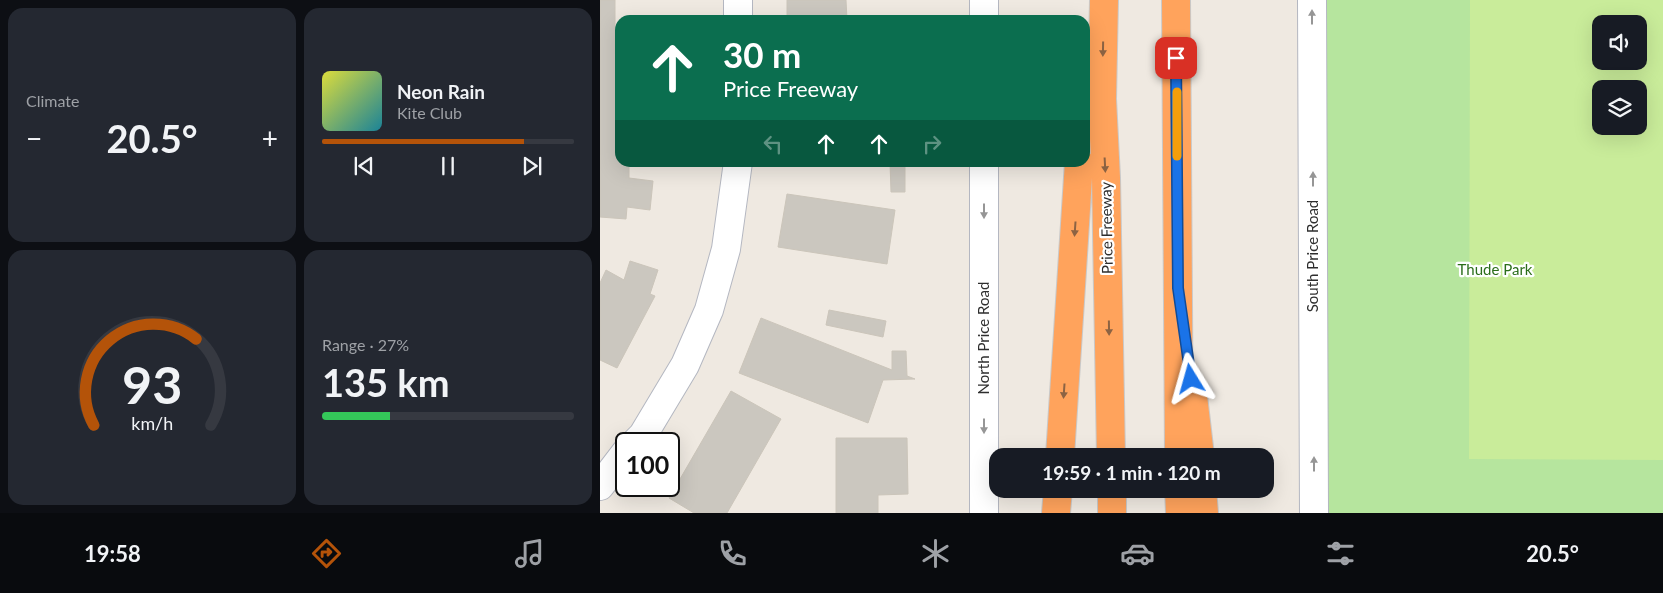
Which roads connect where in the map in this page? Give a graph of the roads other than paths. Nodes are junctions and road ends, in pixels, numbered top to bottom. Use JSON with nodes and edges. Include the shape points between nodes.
{"nodes":[{"id":1,"x":738,"y":0,"type":"edge"},
{"id":2,"x":984,"y":0,"type":"edge"},
{"id":3,"x":1104,"y":0,"type":"edge"},
{"id":4,"x":1176,"y":0,"type":"edge"},
{"id":5,"x":1312,"y":0,"type":"edge"},
{"id":6,"x":738,"y":15,"type":"edge"},
{"id":7,"x":984,"y":15,"type":"edge"},
{"id":8,"x":1102,"y":99,"type":"junction"},
{"id":9,"x":1090,"y":129,"type":"edge"},
{"id":10,"x":737,"y":167,"type":"edge"},
{"id":11,"x":984,"y":167,"type":"edge"},
{"id":12,"x":1079,"y":167,"type":"edge"},
{"id":13,"x":1178,"y":288,"type":"junction"},
{"id":14,"x":645,"y":432,"type":"edge"},
{"id":15,"x":1061,"y":448,"type":"edge"},
{"id":16,"x":1112,"y":448,"type":"edge"},
{"id":17,"x":1179,"y":448,"type":"edge"},
{"id":18,"x":1199,"y":448,"type":"edge"},
{"id":19,"x":615,"y":466,"type":"edge"},
{"id":20,"x":600,"y":486,"type":"edge"},
{"id":21,"x":1057,"y":498,"type":"edge"},
{"id":22,"x":1112,"y":498,"type":"edge"},
{"id":23,"x":1180,"y":498,"type":"edge"},
{"id":24,"x":1203,"y":498,"type":"edge"},
{"id":25,"x":984,"y":513,"type":"edge"},
{"id":26,"x":1056,"y":513,"type":"edge"},
{"id":27,"x":1112,"y":513,"type":"edge"},
{"id":28,"x":1180,"y":513,"type":"edge"},
{"id":29,"x":1204,"y":513,"type":"edge"},
{"id":30,"x":1314,"y":513,"type":"edge"}],
"edges":[{"from":1,"to":6,"type":"main road"},
{"from":2,"to":7,"type":"main road"},
{"from":3,"to":8,"type":"highway","name":"Price Freeway","one_way":true},
{"from":4,"to":13,"type":"highway"},
{"from":30,"to":5,"type":"main road","name":"South Price Road","one_way":true},
{"from":8,"to":9,"type":"highway"},
{"from":8,"to":16,"type":"highway","name":"Price Freeway","one_way":true},
{"from":10,"to":14,"type":"main road","via":[[726,249],[709,310],[685,365]]},
{"from":11,"to":25,"type":"main road","name":"North Price Road","one_way":true},
{"from":12,"to":15,"type":"highway","one_way":true},
{"from":13,"to":17,"type":"highway"},
{"from":13,"to":18,"type":"highway"},
{"from":19,"to":20,"type":"main road"},
{"from":21,"to":26,"type":"highway"},
{"from":22,"to":27,"type":"highway"},
{"from":23,"to":28,"type":"highway"},
{"from":24,"to":29,"type":"highway"}]}
